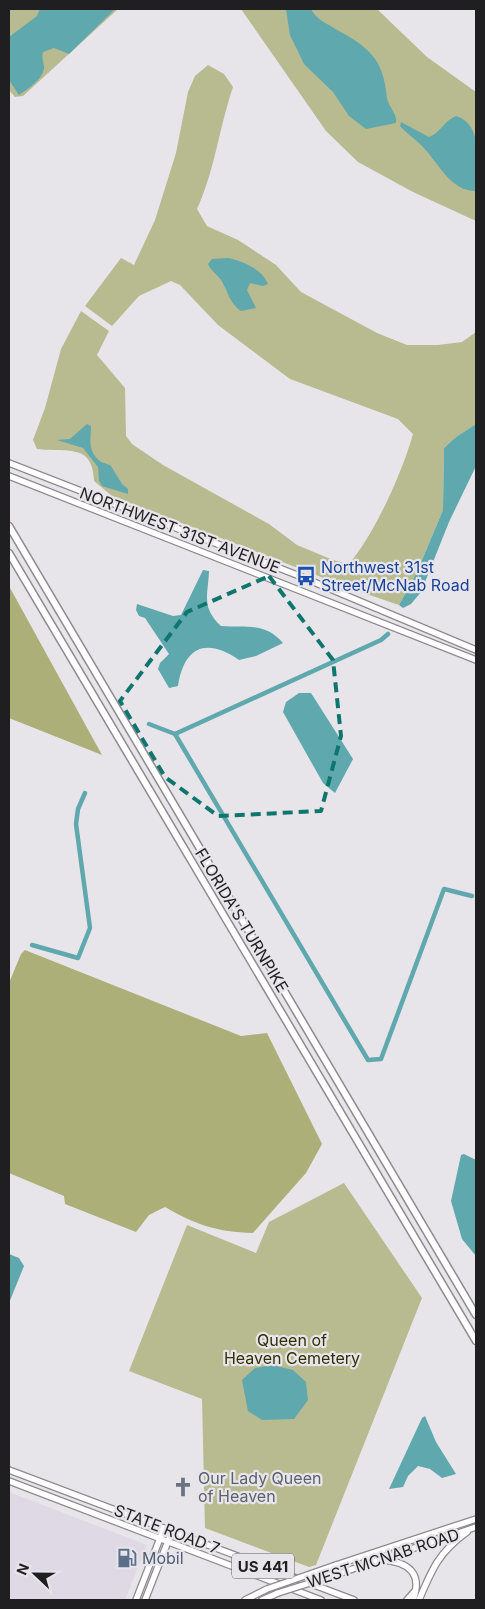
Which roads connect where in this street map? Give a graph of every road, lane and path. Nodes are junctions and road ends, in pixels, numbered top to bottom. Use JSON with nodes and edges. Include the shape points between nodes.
{"nodes":[{"id":1,"x":9,"y":463,"type":"edge"},
{"id":2,"x":9,"y":476,"type":"edge"},
{"id":3,"x":9,"y":526,"type":"edge"},
{"id":4,"x":177,"y":530,"type":"junction"},
{"id":5,"x":173,"y":540,"type":"junction"},
{"id":6,"x":9,"y":554,"type":"edge"},
{"id":7,"x":476,"y":650,"type":"edge"},
{"id":8,"x":476,"y":660,"type":"edge"},
{"id":9,"x":476,"y":1315,"type":"edge"},
{"id":10,"x":476,"y":1341,"type":"edge"},
{"id":11,"x":9,"y":1470,"type":"edge"},
{"id":12,"x":9,"y":1481,"type":"edge"},
{"id":13,"x":476,"y":1519,"type":"edge"},
{"id":14,"x":164,"y":1528,"type":"junction"},
{"id":15,"x":474,"y":1528,"type":"edge"},
{"id":16,"x":172,"y":1531,"type":"junction"},
{"id":17,"x":160,"y":1538,"type":"junction"},
{"id":18,"x":168,"y":1541,"type":"junction"},
{"id":19,"x":381,"y":1560,"type":"junction"},
{"id":20,"x":230,"y":1565,"type":"junction"},
{"id":21,"x":272,"y":1569,"type":"junction"},
{"id":22,"x":416,"y":1588,"type":"junction"},
{"id":23,"x":136,"y":1600,"type":"edge"},
{"id":24,"x":146,"y":1600,"type":"edge"},
{"id":25,"x":245,"y":1600,"type":"edge"},
{"id":26,"x":262,"y":1600,"type":"edge"},
{"id":27,"x":321,"y":1600,"type":"edge"},
{"id":28,"x":354,"y":1600,"type":"edge"},
{"id":29,"x":407,"y":1600,"type":"edge"},
{"id":30,"x":413,"y":1600,"type":"edge"},
{"id":31,"x":419,"y":1600,"type":"edge"}],
"edges":[{"from":1,"to":4,"type":"main road","name":"NORTHWEST 31ST AVENUE"},
{"from":2,"to":5,"type":"main road"},
{"from":3,"to":9,"type":"highway","name":"FLORIDA'S TURNPIKE"},
{"from":4,"to":5,"type":"main road"},
{"from":4,"to":7,"type":"main road","name":"NORTHWEST 31ST AVENUE","via":[[297,575]]},
{"from":5,"to":8,"type":"main road"},
{"from":6,"to":10,"type":"highway","name":"FLORIDA'S TURNPIKE"},
{"from":11,"to":14,"type":"main road","name":"STATE ROAD 7","number":"US 441"},
{"from":12,"to":17,"type":"main road","name":"STATE ROAD 7","number":"US 441"},
{"from":13,"to":25,"type":"main road","name":"WEST MCNAB ROAD","bridge":true,"via":[[267,1589]]},
{"from":14,"to":16,"type":"main road","name":"STATE ROAD 7","number":"US 441"},
{"from":14,"to":17,"type":"main road"},
{"from":15,"to":19,"type":"main road","name":"WEST MCNAB ROAD"},
{"from":15,"to":31,"type":"main road","via":[[439,1556]]},
{"from":16,"to":18,"type":"main road"},
{"from":16,"to":21,"type":"main road","name":"STATE ROAD 7","number":"US 441"},
{"from":17,"to":18,"type":"main road","name":"STATE ROAD 7","number":"US 441"},
{"from":17,"to":23,"type":"main road"},
{"from":18,"to":20,"type":"main road","name":"STATE ROAD 7","number":"US 441"},
{"from":18,"to":24,"type":"main road"},
{"from":19,"to":22,"type":"main road","via":[[405,1565],[414,1575]]},
{"from":19,"to":26,"type":"main road","name":"WEST MCNAB ROAD","bridge":true},
{"from":20,"to":21,"type":"main road","via":[[263,1572]]},
{"from":20,"to":27,"type":"main road","name":"STATE ROAD 7","number":"US 441"},
{"from":21,"to":28,"type":"main road","name":"STATE ROAD 7","number":"US 441"},
{"from":22,"to":29,"type":"main road"},
{"from":22,"to":30,"type":"main road"}]}
